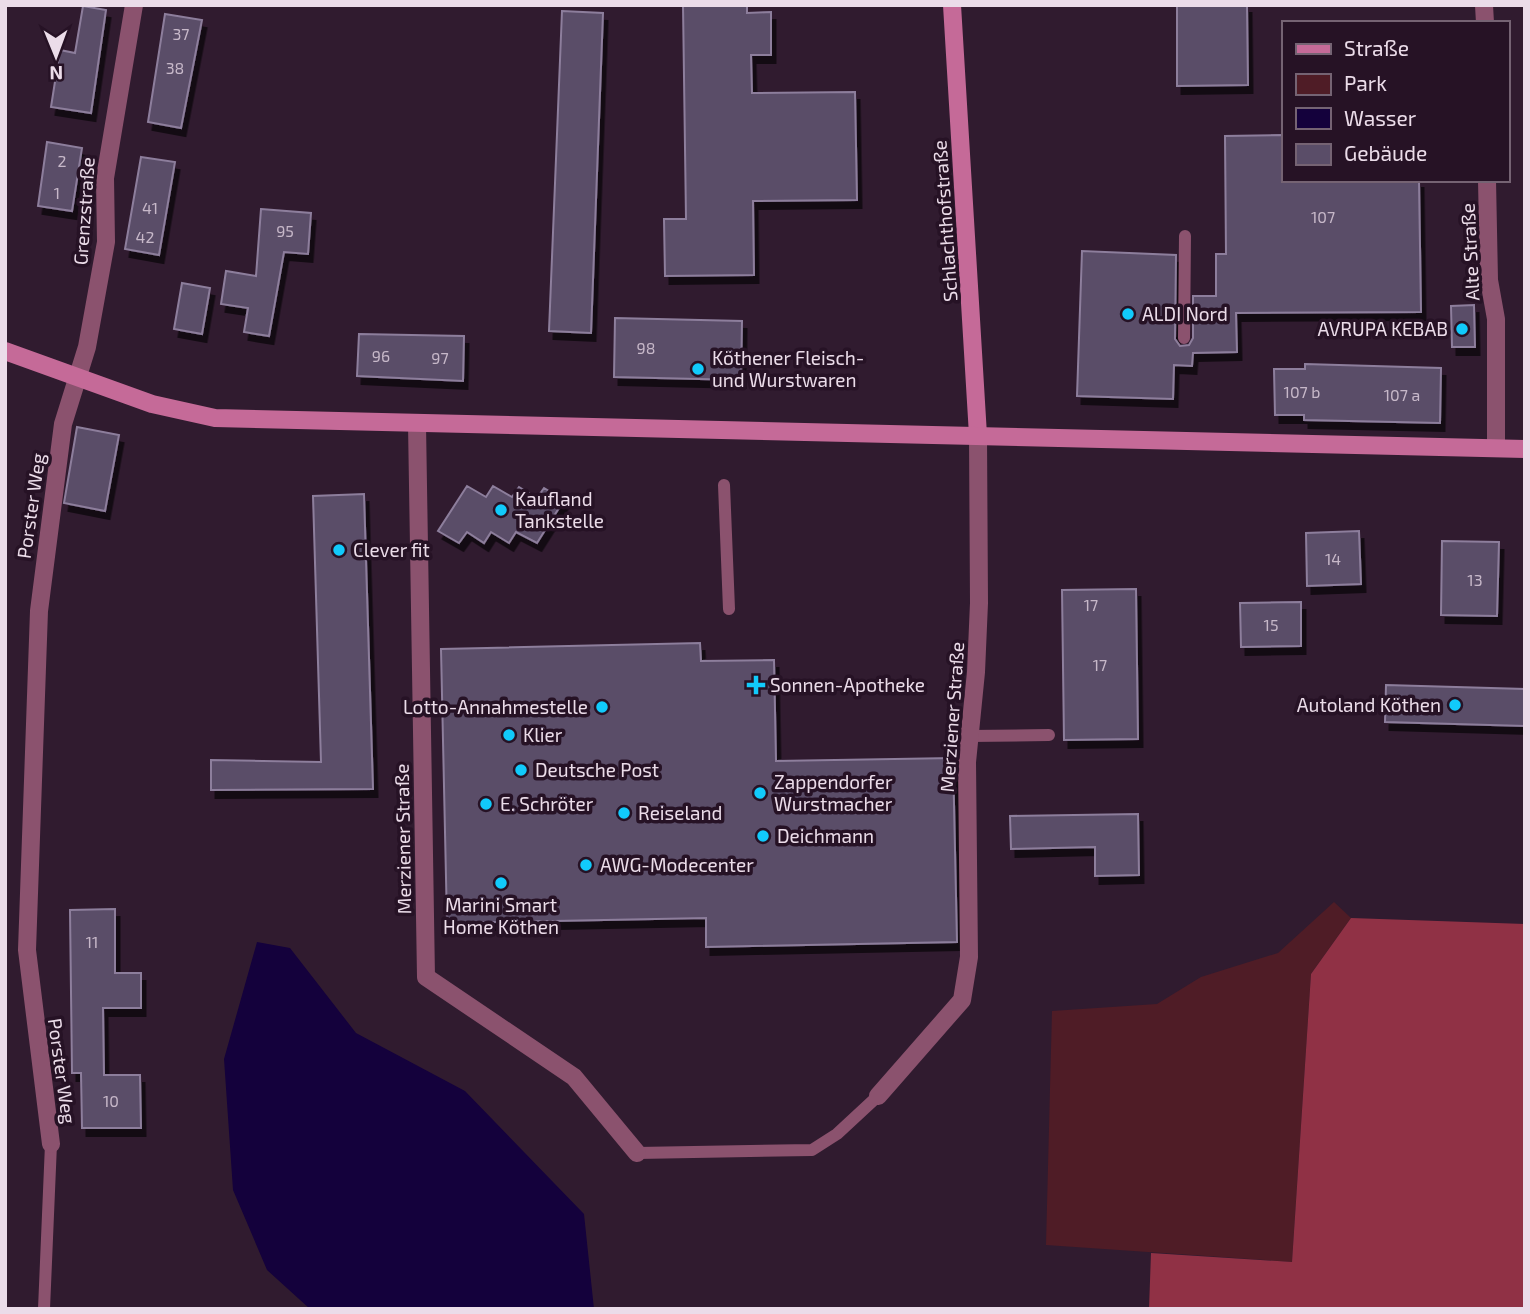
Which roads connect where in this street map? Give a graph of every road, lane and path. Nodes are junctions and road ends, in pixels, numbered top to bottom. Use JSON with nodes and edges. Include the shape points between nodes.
{"nodes":[{"id":1,"x":134,"y":5,"type":"edge"},
{"id":2,"x":952,"y":5,"type":"edge"},
{"id":3,"x":1487,"y":182,"type":"edge"},
{"id":4,"x":1185,"y":236,"type":"dead end"},
{"id":5,"x":1184,"y":338,"type":"dead end"},
{"id":6,"x":5,"y":351,"type":"edge"},
{"id":7,"x":76,"y":377,"type":"junction"},
{"id":8,"x":417,"y":424,"type":"junction"},
{"id":9,"x":978,"y":435,"type":"junction"},
{"id":10,"x":1496,"y":448,"type":"junction"},
{"id":11,"x":1525,"y":449,"type":"edge"},
{"id":12,"x":724,"y":485,"type":"dead end"},
{"id":13,"x":729,"y":609,"type":"dead end"},
{"id":14,"x":1049,"y":735,"type":"dead end"},
{"id":15,"x":969,"y":736,"type":"junction"},
{"id":16,"x":878,"y":1096,"type":"joint"},
{"id":17,"x":51,"y":1144,"type":"joint"},
{"id":18,"x":637,"y":1153,"type":"joint"},
{"id":19,"x":44,"y":1309,"type":"edge"}],
"edges":[{"from":1,"to":7,"type":"street","name":"Grenzstraße","via":[[105,178],[106,242],[92,325]]},
{"from":2,"to":9,"type":"main road","name":"Schlachthofstraße"},
{"from":3,"to":10,"type":"street","name":"Alte Straße","via":[[1489,280],[1496,319]]},
{"from":4,"to":5,"type":"lane"},
{"from":6,"to":7,"type":"main road"},
{"from":7,"to":8,"type":"main road","via":[[196,416]]},
{"from":7,"to":17,"type":"street","name":"Porster Weg","via":[[55,479],[34,674],[27,950]]},
{"from":8,"to":9,"type":"main road"},
{"from":8,"to":18,"type":"street","name":"Merziener Straße","via":[[426,977],[574,1077]]},
{"from":9,"to":10,"type":"main road"},
{"from":9,"to":15,"type":"street","name":"Merziener Straße","via":[[979,603]]},
{"from":10,"to":11,"type":"main road"},
{"from":12,"to":13,"type":"lane"},
{"from":14,"to":15,"type":"lane"},
{"from":15,"to":16,"type":"street","name":"Merziener Straße","via":[[970,957],[962,1000]]},
{"from":16,"to":18,"type":"lane","via":[[812,1150]]},
{"from":17,"to":19,"type":"lane"}]}
